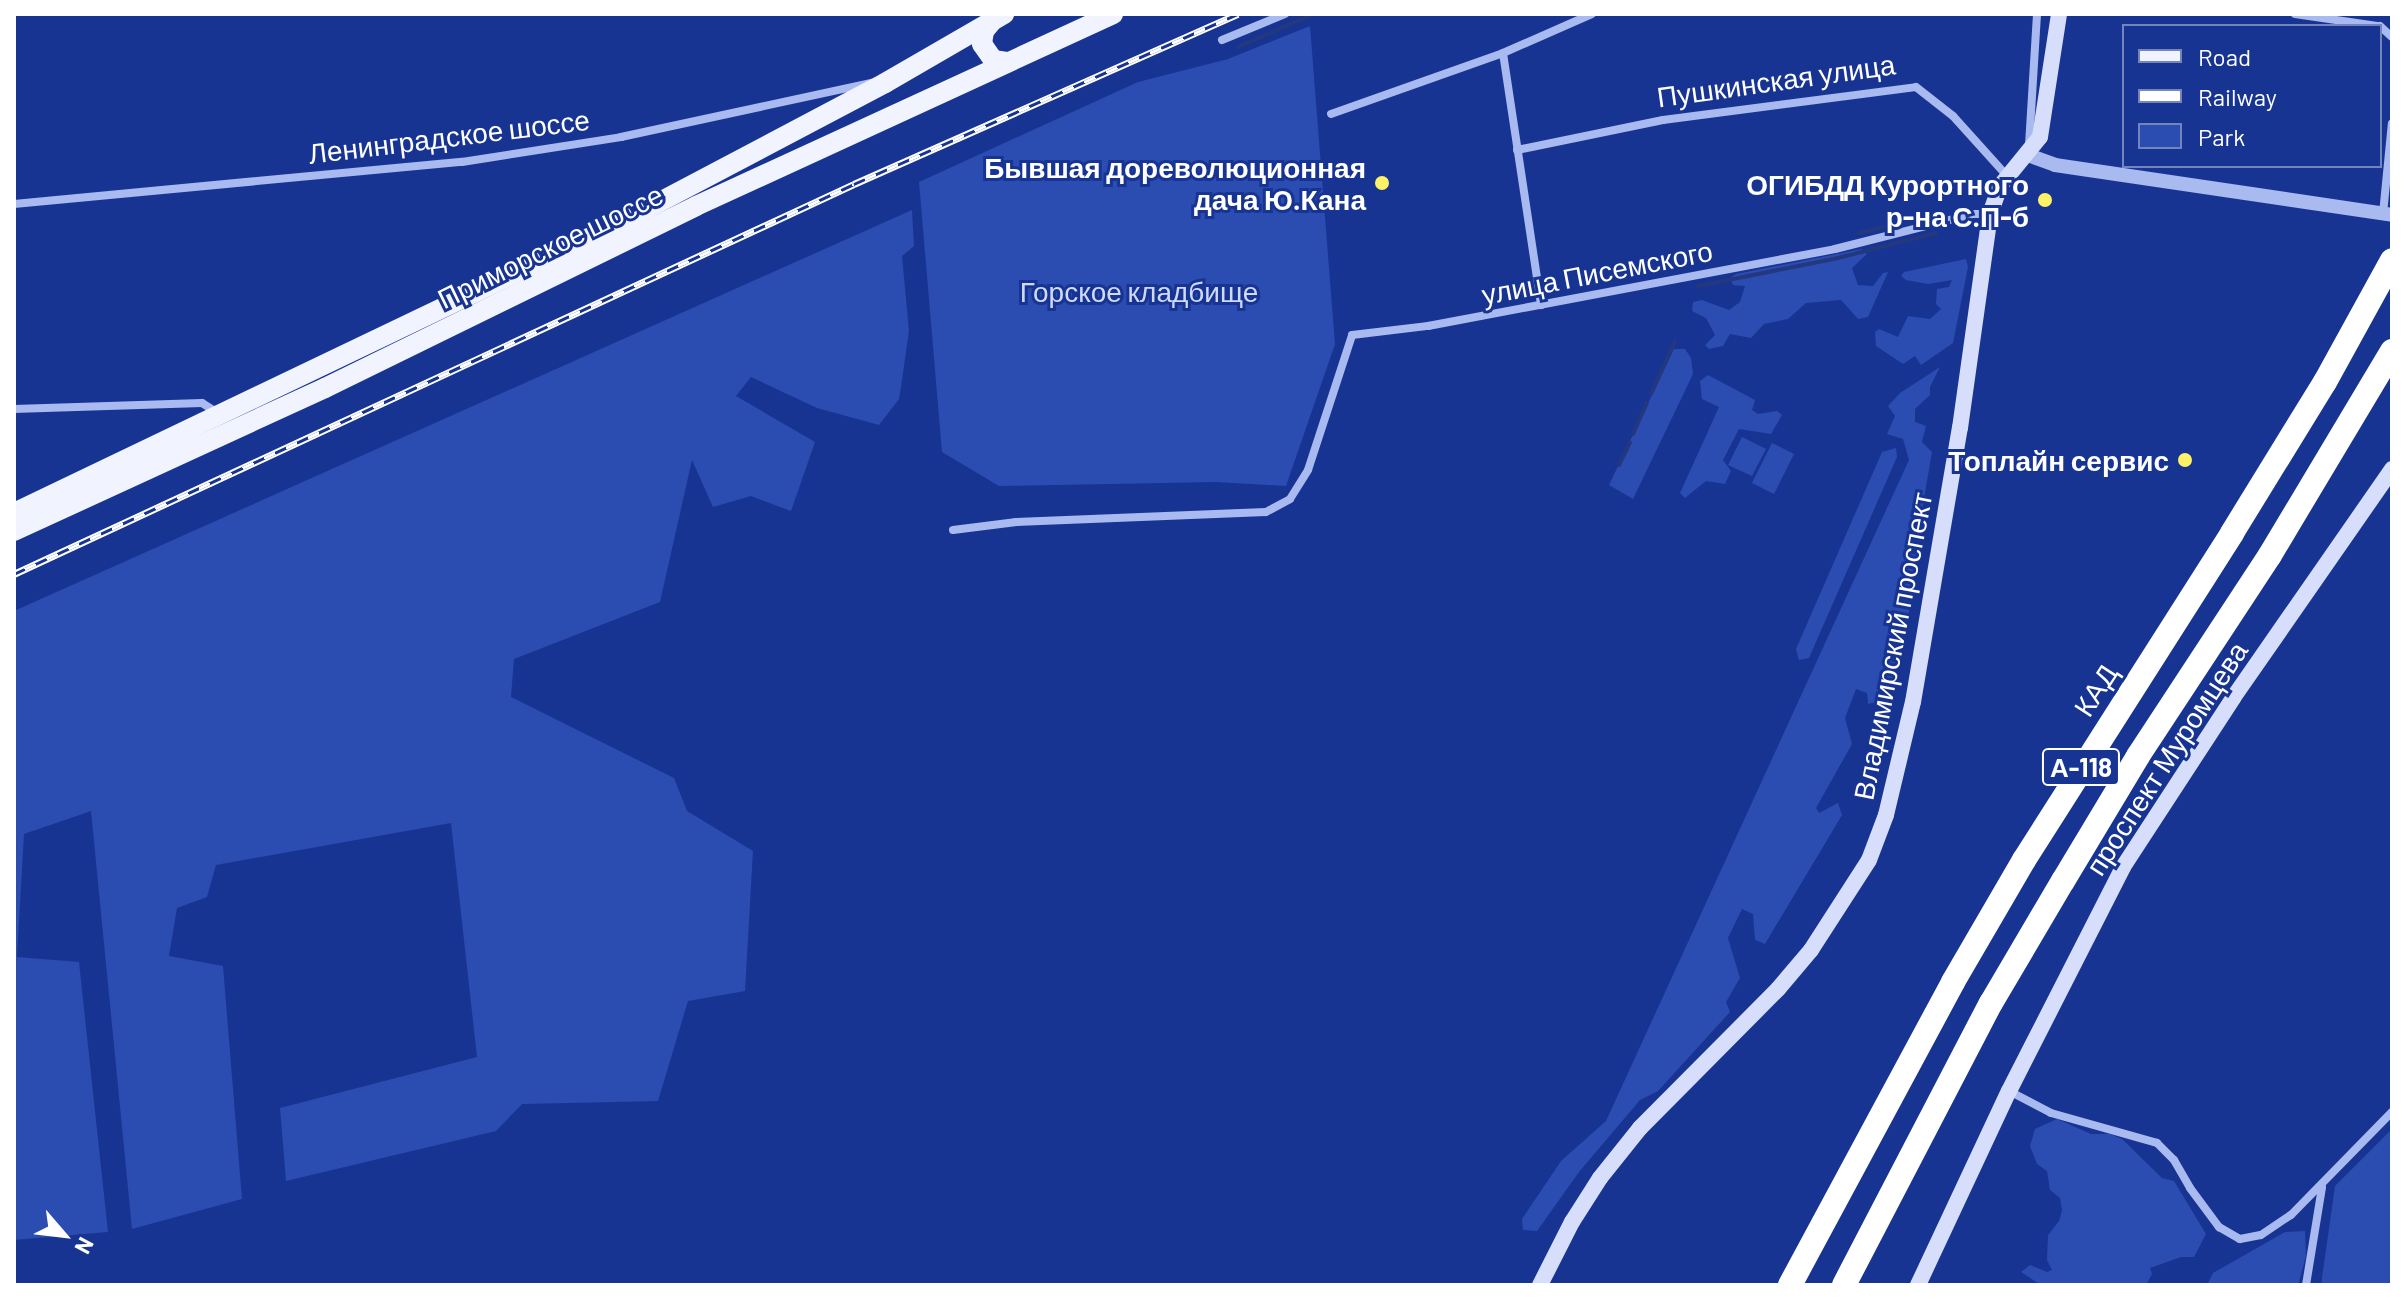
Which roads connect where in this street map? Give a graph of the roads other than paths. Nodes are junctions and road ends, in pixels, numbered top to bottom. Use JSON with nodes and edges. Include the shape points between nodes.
{"nodes":[{"id":1,"x":1113,"y":14,"type":"edge"},
{"id":2,"x":1285,"y":14,"type":"edge"},
{"id":3,"x":1592,"y":14,"type":"edge"},
{"id":4,"x":2037,"y":14,"type":"edge"},
{"id":5,"x":2059,"y":14,"type":"edge"},
{"id":6,"x":2295,"y":14,"type":"edge"},
{"id":7,"x":999,"y":16,"type":"edge"},
{"id":8,"x":2366,"y":24,"type":"edge"},
{"id":9,"x":1222,"y":40,"type":"dead end"},
{"id":10,"x":1503,"y":53,"type":"junction"},
{"id":11,"x":1007,"y":62,"type":"junction"},
{"id":12,"x":885,"y":83,"type":"junction"},
{"id":13,"x":1331,"y":114,"type":"dead end"},
{"id":14,"x":2392,"y":123,"type":"edge"},
{"id":15,"x":1517,"y":150,"type":"junction"},
{"id":16,"x":2028,"y":155,"type":"junction"},
{"id":17,"x":2007,"y":176,"type":"junction"},
{"id":18,"x":14,"y":204,"type":"edge"},
{"id":19,"x":1990,"y":214,"type":"junction"},
{"id":20,"x":2387,"y":215,"type":"edge"},
{"id":21,"x":2392,"y":260,"type":"edge"},
{"id":22,"x":1541,"y":305,"type":"junction"},
{"id":23,"x":2392,"y":351,"type":"edge"},
{"id":24,"x":14,"y":409,"type":"edge"},
{"id":25,"x":220,"y":417,"type":"junction"},
{"id":26,"x":2392,"y":469,"type":"edge"},
{"id":27,"x":14,"y":513,"type":"edge"},
{"id":28,"x":953,"y":530,"type":"dead end"},
{"id":29,"x":14,"y":531,"type":"edge"},
{"id":30,"x":2009,"y":1091,"type":"junction"},
{"id":31,"x":2392,"y":1112,"type":"edge"},
{"id":32,"x":2322,"y":1186,"type":"junction"},
{"id":33,"x":1540,"y":1285,"type":"edge"},
{"id":34,"x":1790,"y":1285,"type":"edge"},
{"id":35,"x":1844,"y":1285,"type":"edge"},
{"id":36,"x":1918,"y":1285,"type":"edge"},
{"id":37,"x":2306,"y":1285,"type":"edge"}],
"edges":[{"from":1,"to":11,"type":"main road","name":"Приморское шоссе"},
{"from":2,"to":9,"type":"street"},
{"from":3,"to":10,"type":"street"},
{"from":4,"to":16,"type":"street"},
{"from":5,"to":16,"type":"main road","name":"Владимирский проспект","via":[[2040,137]]},
{"from":6,"to":8,"type":"street"},
{"from":7,"to":11,"type":"main road","via":[[984,31],[982,44],[993,60]]},
{"from":7,"to":12,"type":"main road","name":"Приморское шоссе"},
{"from":10,"to":13,"type":"street"},
{"from":10,"to":15,"type":"street"},
{"from":11,"to":29,"type":"main road","name":"Приморское шоссе"},
{"from":12,"to":18,"type":"street","name":"Ленинградское шоссе","via":[[857,84],[621,137],[462,162]]},
{"from":12,"to":25,"type":"main road","name":"Приморское шоссе","via":[[616,225]]},
{"from":14,"to":20,"type":"street"},
{"from":15,"to":17,"type":"street","name":"Пушкинская улица","via":[[1663,120],[1916,87],[1953,116]]},
{"from":15,"to":22,"type":"street"},
{"from":16,"to":17,"type":"main road","name":"Владимирский проспект"},
{"from":16,"to":20,"type":"street","via":[[2055,165]]},
{"from":17,"to":19,"type":"main road","name":"Владимирский проспект"},
{"from":19,"to":22,"type":"street","name":"улица Писемского"},
{"from":19,"to":33,"type":"main road","name":"Владимирский проспект","via":[[1913,702],[1886,815],[1869,860],[1787,980],[1640,1128],[1600,1178]]},
{"from":21,"to":34,"type":"highway","name":"КАД","number":"А-118","via":[[2248,508],[2024,860]]},
{"from":22,"to":28,"type":"street","name":"улица Писемского","via":[[1352,335],[1308,470],[1290,499],[1266,512],[1016,522]]},
{"from":23,"to":35,"type":"highway","number":"А-118","via":[[2270,555],[2138,756],[1991,1003]]},
{"from":24,"to":25,"type":"street","via":[[202,403]]},
{"from":25,"to":27,"type":"main road","name":"Приморское шоссе"},
{"from":26,"to":30,"type":"main road","name":"проспект Муромцева","via":[[2123,867]]},
{"from":30,"to":32,"type":"street","via":[[2051,1113],[2157,1143],[2219,1227],[2240,1239],[2261,1235]]},
{"from":30,"to":36,"type":"main road","name":"проспект Муромцева"},
{"from":31,"to":32,"type":"street"},
{"from":32,"to":37,"type":"street"}]}
